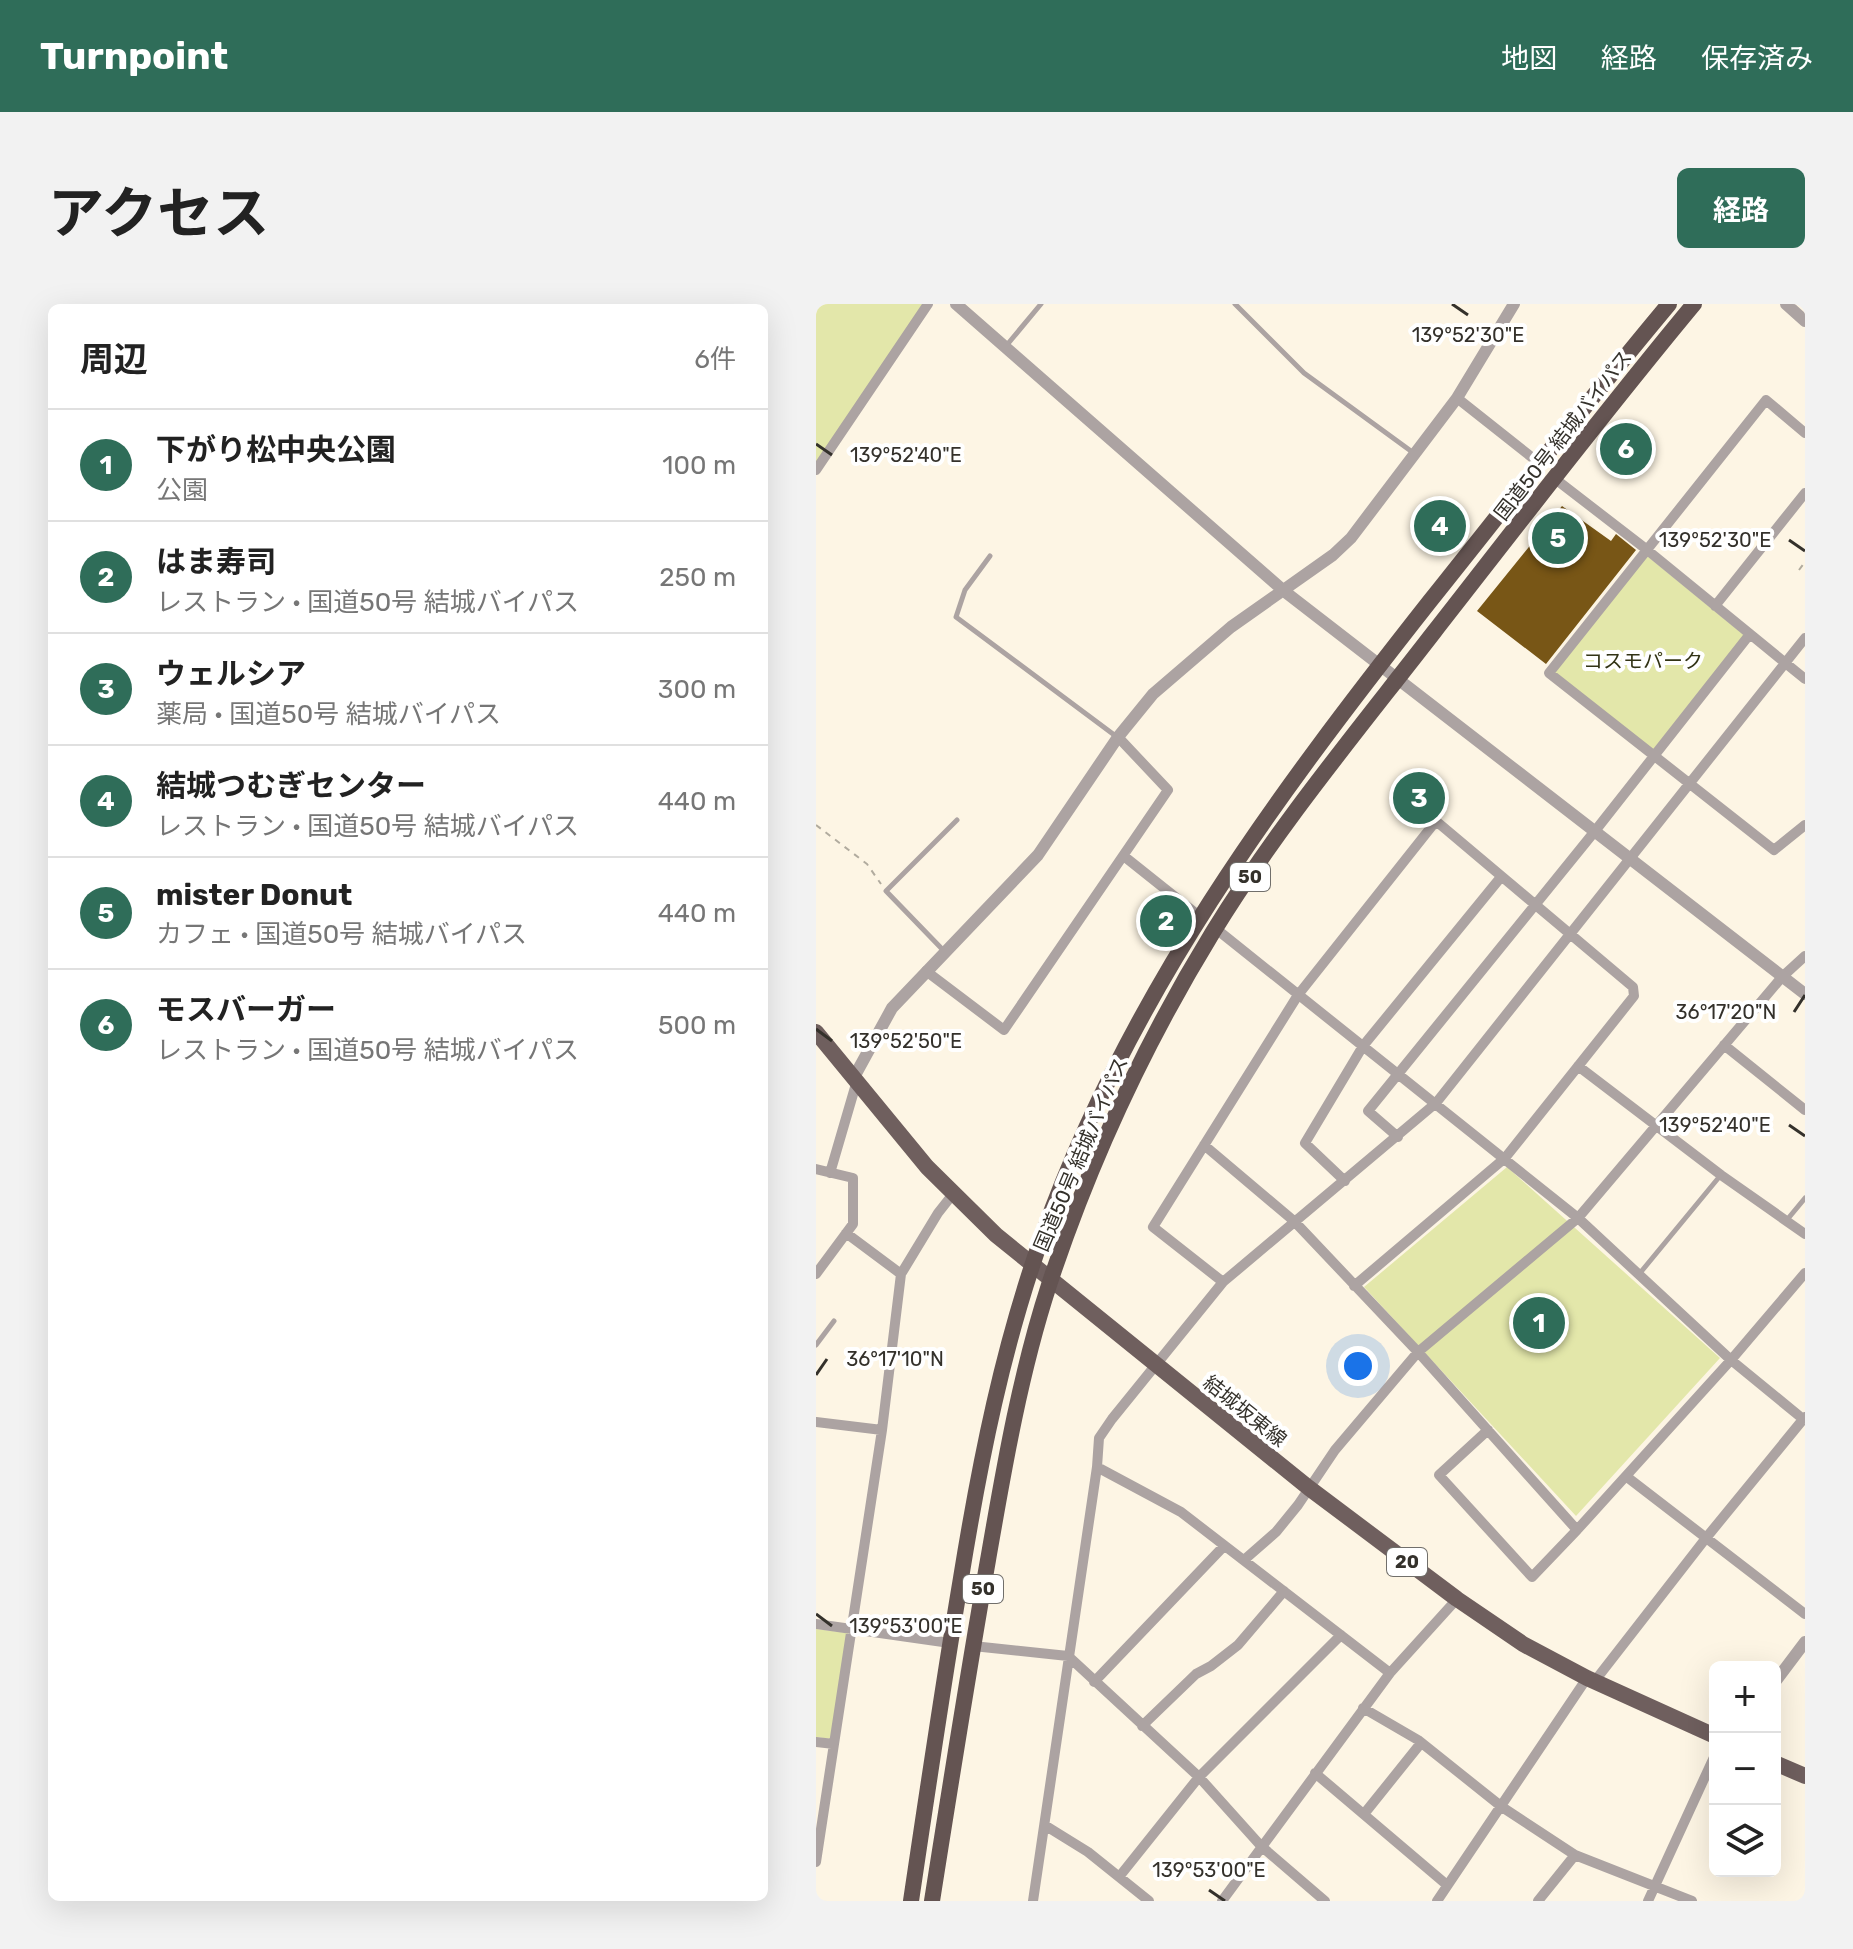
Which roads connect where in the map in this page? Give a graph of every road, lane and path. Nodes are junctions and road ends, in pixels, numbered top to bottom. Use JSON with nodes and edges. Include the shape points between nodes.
{"nodes":[{"id":1,"x":928,"y":304,"type":"edge"},
{"id":2,"x":956,"y":304,"type":"edge"},
{"id":3,"x":1041,"y":304,"type":"edge"},
{"id":4,"x":1235,"y":304,"type":"edge"},
{"id":5,"x":1514,"y":304,"type":"edge"},
{"id":6,"x":1669,"y":304,"type":"edge"},
{"id":7,"x":1694,"y":304,"type":"edge"},
{"id":8,"x":1786,"y":304,"type":"edge"},
{"id":9,"x":1805,"y":321,"type":"edge"},
{"id":10,"x":1006,"y":346,"type":"junction"},
{"id":11,"x":1457,"y":398,"type":"junction"},
{"id":12,"x":1805,"y":433,"type":"edge"},
{"id":13,"x":1415,"y":455,"type":"junction"},
{"id":14,"x":1539,"y":463,"type":"junction"},
{"id":15,"x":816,"y":470,"type":"edge"},
{"id":16,"x":1554,"y":478,"type":"junction"},
{"id":17,"x":1805,"y":493,"type":"edge"},
{"id":18,"x":1646,"y":549,"type":"junction"},
{"id":19,"x":990,"y":556,"type":"dead end"},
{"id":20,"x":1805,"y":562,"type":"edge"},
{"id":21,"x":1799,"y":570,"type":"dead end"},
{"id":22,"x":1284,"y":591,"type":"junction"},
{"id":23,"x":1715,"y":606,"type":"junction"},
{"id":24,"x":1750,"y":634,"type":"junction"},
{"id":25,"x":1805,"y":638,"type":"edge"},
{"id":26,"x":1785,"y":663,"type":"junction"},
{"id":27,"x":1379,"y":666,"type":"junction"},
{"id":28,"x":1805,"y":679,"type":"edge"},
{"id":29,"x":1397,"y":680,"type":"junction"},
{"id":30,"x":1118,"y":737,"type":"junction"},
{"id":31,"x":1654,"y":755,"type":"junction"},
{"id":32,"x":1689,"y":783,"type":"junction"},
{"id":33,"x":957,"y":820,"type":"dead end"},
{"id":34,"x":816,"y":825,"type":"edge"},
{"id":35,"x":1805,"y":825,"type":"edge"},
{"id":36,"x":1595,"y":831,"type":"junction"},
{"id":37,"x":1125,"y":857,"type":"junction"},
{"id":38,"x":1629,"y":858,"type":"junction"},
{"id":39,"x":1501,"y":877,"type":"junction"},
{"id":40,"x":886,"y":891,"type":"junction"},
{"id":41,"x":1534,"y":904,"type":"junction"},
{"id":42,"x":1199,"y":916,"type":"junction"},
{"id":43,"x":1215,"y":928,"type":"junction"},
{"id":44,"x":1569,"y":934,"type":"junction"},
{"id":45,"x":945,"y":952,"type":"junction"},
{"id":46,"x":1805,"y":956,"type":"edge"},
{"id":47,"x":926,"y":971,"type":"junction"},
{"id":48,"x":1782,"y":977,"type":"junction"},
{"id":49,"x":1805,"y":994,"type":"edge"},
{"id":50,"x":1298,"y":995,"type":"junction"},
{"id":51,"x":816,"y":1032,"type":"edge"},
{"id":52,"x":1724,"y":1045,"type":"junction"},
{"id":53,"x":1363,"y":1046,"type":"junction"},
{"id":54,"x":1578,"y":1066,"type":"junction"},
{"id":55,"x":1399,"y":1074,"type":"junction"},
{"id":56,"x":854,"y":1081,"type":"junction"},
{"id":57,"x":1436,"y":1103,"type":"junction"},
{"id":58,"x":1805,"y":1110,"type":"edge"},
{"id":59,"x":1656,"y":1126,"type":"junction"},
{"id":60,"x":1398,"y":1137,"type":"junction"},
{"id":61,"x":1204,"y":1145,"type":"junction"},
{"id":62,"x":1505,"y":1158,"type":"junction"},
{"id":63,"x":816,"y":1169,"type":"edge"},
{"id":64,"x":830,"y":1173,"type":"junction"},
{"id":65,"x":1721,"y":1175,"type":"junction"},
{"id":66,"x":1345,"y":1181,"type":"junction"},
{"id":67,"x":953,"y":1194,"type":"junction"},
{"id":68,"x":1805,"y":1198,"type":"edge"},
{"id":69,"x":1578,"y":1218,"type":"junction"},
{"id":70,"x":1294,"y":1221,"type":"junction"},
{"id":71,"x":1786,"y":1221,"type":"junction"},
{"id":72,"x":846,"y":1233,"type":"junction"},
{"id":73,"x":1805,"y":1234,"type":"edge"},
{"id":74,"x":1032,"y":1266,"type":"junction"},
{"id":75,"x":1805,"y":1273,"type":"edge"},
{"id":76,"x":816,"y":1274,"type":"edge"},
{"id":77,"x":901,"y":1274,"type":"junction"},
{"id":78,"x":1639,"y":1274,"type":"junction"},
{"id":79,"x":1050,"y":1281,"type":"junction"},
{"id":80,"x":1223,"y":1282,"type":"junction"},
{"id":81,"x":1354,"y":1286,"type":"junction"},
{"id":82,"x":834,"y":1321,"type":"dead end"},
{"id":83,"x":816,"y":1345,"type":"edge"},
{"id":84,"x":1418,"y":1352,"type":"junction"},
{"id":85,"x":1731,"y":1360,"type":"junction"},
{"id":86,"x":1156,"y":1365,"type":"junction"},
{"id":87,"x":1804,"y":1418,"type":"edge"},
{"id":88,"x":816,"y":1422,"type":"edge"},
{"id":89,"x":882,"y":1430,"type":"junction"},
{"id":90,"x":1488,"y":1430,"type":"junction"},
{"id":91,"x":1097,"y":1467,"type":"junction"},
{"id":92,"x":1627,"y":1477,"type":"junction"},
{"id":93,"x":1309,"y":1488,"type":"junction"},
{"id":94,"x":1577,"y":1530,"type":"junction"},
{"id":95,"x":1706,"y":1538,"type":"junction"},
{"id":96,"x":1224,"y":1546,"type":"junction"},
{"id":97,"x":1244,"y":1560,"type":"junction"},
{"id":98,"x":1284,"y":1591,"type":"junction"},
{"id":99,"x":1457,"y":1599,"type":"junction"},
{"id":100,"x":1805,"y":1614,"type":"edge"},
{"id":101,"x":816,"y":1624,"type":"edge"},
{"id":102,"x":853,"y":1629,"type":"junction"},
{"id":103,"x":1341,"y":1635,"type":"junction"},
{"id":104,"x":1805,"y":1642,"type":"edge"},
{"id":105,"x":950,"y":1643,"type":"junction"},
{"id":106,"x":973,"y":1646,"type":"junction"},
{"id":107,"x":1068,"y":1656,"type":"junction"},
{"id":108,"x":1390,"y":1673,"type":"junction"},
{"id":109,"x":1781,"y":1674,"type":"edge"},
{"id":110,"x":1591,"y":1680,"type":"junction"},
{"id":111,"x":1094,"y":1682,"type":"junction"},
{"id":112,"x":1363,"y":1708,"type":"junction"},
{"id":113,"x":1142,"y":1726,"type":"junction"},
{"id":114,"x":1709,"y":1733,"type":"edge"},
{"id":115,"x":816,"y":1742,"type":"edge"},
{"id":116,"x":1421,"y":1743,"type":"junction"},
{"id":117,"x":834,"y":1744,"type":"junction"},
{"id":118,"x":1781,"y":1766,"type":"edge"},
{"id":119,"x":1709,"y":1768,"type":"edge"},
{"id":120,"x":1315,"y":1773,"type":"junction"},
{"id":121,"x":1805,"y":1776,"type":"edge"},
{"id":122,"x":1199,"y":1777,"type":"junction"},
{"id":123,"x":1502,"y":1807,"type":"junction"},
{"id":124,"x":824,"y":1811,"type":"junction"},
{"id":125,"x":1364,"y":1814,"type":"junction"},
{"id":126,"x":816,"y":1821,"type":"edge"},
{"id":127,"x":1046,"y":1826,"type":"junction"},
{"id":128,"x":1261,"y":1846,"type":"junction"},
{"id":129,"x":1575,"y":1855,"type":"junction"},
{"id":130,"x":816,"y":1862,"type":"edge"},
{"id":131,"x":1119,"y":1877,"type":"junction"},
{"id":132,"x":1447,"y":1885,"type":"junction"},
{"id":133,"x":1655,"y":1887,"type":"junction"},
{"id":134,"x":911,"y":1901,"type":"edge"},
{"id":135,"x":932,"y":1901,"type":"edge"},
{"id":136,"x":1033,"y":1901,"type":"edge"},
{"id":137,"x":1149,"y":1901,"type":"edge"},
{"id":138,"x":1222,"y":1901,"type":"edge"},
{"id":139,"x":1325,"y":1901,"type":"edge"},
{"id":140,"x":1437,"y":1901,"type":"edge"},
{"id":141,"x":1538,"y":1901,"type":"edge"},
{"id":142,"x":1648,"y":1901,"type":"edge"},
{"id":143,"x":1692,"y":1901,"type":"edge"}],
"edges":[{"from":1,"to":15,"type":"street"},
{"from":2,"to":10,"type":"street"},
{"from":3,"to":10,"type":"lane"},
{"from":4,"to":13,"type":"lane","via":[[1304,373]]},
{"from":5,"to":11,"type":"street"},
{"from":6,"to":14,"type":"highway","name":"国道50号 結城バイパス","number":"50"},
{"from":7,"to":16,"type":"highway","name":"国道50号 結城バイパス","number":"50"},
{"from":8,"to":9,"type":"street"},
{"from":10,"to":22,"type":"street"},
{"from":11,"to":13,"type":"street"},
{"from":11,"to":14,"type":"street"},
{"from":12,"to":18,"type":"street","via":[[1766,400]]},
{"from":13,"to":22,"type":"street","via":[[1351,538]]},
{"from":14,"to":27,"type":"highway","name":"国道50号 結城バイパス","number":"50"},
{"from":16,"to":18,"type":"street"},
{"from":16,"to":29,"type":"highway","name":"国道50号 結城バイパス","number":"50"},
{"from":17,"to":23,"type":"street"},
{"from":18,"to":23,"type":"street"},
{"from":18,"to":31,"type":"street","via":[[1549,673]]},
{"from":19,"to":30,"type":"lane","via":[[965,590],[956,617]]},
{"from":20,"to":21,"type":"path"},
{"from":22,"to":27,"type":"street"},
{"from":22,"to":30,"type":"street","via":[[1204,648],[1153,694]]},
{"from":23,"to":24,"type":"street"},
{"from":24,"to":26,"type":"street"},
{"from":24,"to":31,"type":"street"},
{"from":25,"to":26,"type":"street"},
{"from":26,"to":28,"type":"street"},
{"from":26,"to":32,"type":"street"},
{"from":27,"to":29,"type":"street"},
{"from":27,"to":42,"type":"highway","name":"国道50号 結城バイパス","number":"50"},
{"from":29,"to":36,"type":"street"},
{"from":29,"to":43,"type":"highway","name":"国道50号 結城バイパス","number":"50"},
{"from":30,"to":37,"type":"street","via":[[1168,790]]},
{"from":30,"to":45,"type":"street","via":[[1038,855]]},
{"from":31,"to":32,"type":"street"},
{"from":31,"to":36,"type":"street"},
{"from":32,"to":35,"type":"street","via":[[1774,850]]},
{"from":32,"to":38,"type":"street"},
{"from":33,"to":40,"type":"lane"},
{"from":34,"to":40,"type":"path","via":[[867,864]]},
{"from":36,"to":38,"type":"street"},
{"from":36,"to":41,"type":"street"},
{"from":37,"to":42,"type":"street"},
{"from":37,"to":47,"type":"street","via":[[1004,1030]]},
{"from":38,"to":44,"type":"street"},
{"from":38,"to":48,"type":"street"},
{"from":39,"to":41,"type":"street"},
{"from":39,"to":50,"type":"street","via":[[1436,821]]},
{"from":39,"to":53,"type":"street"},
{"from":40,"to":45,"type":"lane"},
{"from":41,"to":44,"type":"street"},
{"from":41,"to":55,"type":"street"},
{"from":42,"to":74,"type":"highway","name":"国道50号 結城バイパス","number":"50","via":[[1108,1080]]},
{"from":43,"to":50,"type":"street"},
{"from":43,"to":79,"type":"highway","name":"国道50号 結城バイパス","number":"50","via":[[1127,1089]]},
{"from":44,"to":54,"type":"street","via":[[1633,987],[1634,996]]},
{"from":44,"to":57,"type":"street"},
{"from":45,"to":47,"type":"street"},
{"from":46,"to":48,"type":"street"},
{"from":47,"to":56,"type":"street","via":[[892,1008]]},
{"from":48,"to":49,"type":"street"},
{"from":48,"to":52,"type":"street"},
{"from":50,"to":53,"type":"street"},
{"from":50,"to":61,"type":"street"},
{"from":51,"to":56,"type":"main road","name":"結城坂東線","number":"20"},
{"from":52,"to":58,"type":"street"},
{"from":52,"to":59,"type":"street"},
{"from":53,"to":55,"type":"street"},
{"from":53,"to":66,"type":"street","via":[[1305,1143]]},
{"from":54,"to":59,"type":"street"},
{"from":54,"to":62,"type":"street"},
{"from":55,"to":57,"type":"street"},
{"from":55,"to":60,"type":"street","via":[[1368,1111]]},
{"from":56,"to":64,"type":"street"},
{"from":56,"to":67,"type":"main road","name":"結城坂東線","number":"20"},
{"from":57,"to":60,"type":"street"},
{"from":57,"to":62,"type":"street"},
{"from":59,"to":65,"type":"street"},
{"from":59,"to":69,"type":"street"},
{"from":60,"to":66,"type":"street"},
{"from":61,"to":70,"type":"street"},
{"from":61,"to":80,"type":"street","via":[[1153,1227]]},
{"from":62,"to":69,"type":"street"},
{"from":62,"to":81,"type":"street"},
{"from":63,"to":64,"type":"street"},
{"from":64,"to":72,"type":"street","via":[[853,1178],[853,1224]]},
{"from":65,"to":71,"type":"street"},
{"from":65,"to":78,"type":"lane"},
{"from":66,"to":70,"type":"street"},
{"from":67,"to":74,"type":"main road","name":"結城坂東線","number":"20"},
{"from":67,"to":77,"type":"street"},
{"from":68,"to":71,"type":"lane"},
{"from":69,"to":78,"type":"street"},
{"from":69,"to":84,"type":"street"},
{"from":70,"to":80,"type":"street"},
{"from":70,"to":81,"type":"street"},
{"from":71,"to":73,"type":"street"},
{"from":72,"to":76,"type":"street"},
{"from":72,"to":77,"type":"street"},
{"from":74,"to":79,"type":"main road","name":"結城坂東線","number":"20"},
{"from":74,"to":105,"type":"highway","name":"国道50号 結城バイパス","number":"50","via":[[987,1437]]},
{"from":75,"to":85,"type":"street"},
{"from":77,"to":89,"type":"street"},
{"from":78,"to":85,"type":"street"},
{"from":79,"to":86,"type":"main road","name":"結城坂東線","number":"20"},
{"from":79,"to":106,"type":"highway","name":"国道50号 結城バイパス","number":"50","via":[[1005,1457]]},
{"from":80,"to":86,"type":"street"},
{"from":81,"to":84,"type":"street"},
{"from":82,"to":83,"type":"lane"},
{"from":84,"to":90,"type":"street"},
{"from":84,"to":93,"type":"street"},
{"from":85,"to":87,"type":"street"},
{"from":85,"to":92,"type":"street"},
{"from":86,"to":91,"type":"street","via":[[1099,1438]]},
{"from":86,"to":93,"type":"main road","name":"結城坂東線","number":"20"},
{"from":87,"to":95,"type":"street"},
{"from":88,"to":89,"type":"street"},
{"from":89,"to":102,"type":"street"},
{"from":90,"to":94,"type":"street"},
{"from":90,"to":94,"type":"street","via":[[1439,1475],[1532,1577]]},
{"from":91,"to":96,"type":"street","via":[[1181,1512]]},
{"from":91,"to":107,"type":"street"},
{"from":92,"to":94,"type":"street"},
{"from":92,"to":95,"type":"street"},
{"from":93,"to":97,"type":"street","via":[[1276,1532]]},
{"from":93,"to":99,"type":"main road","name":"結城坂東線","number":"20"},
{"from":95,"to":100,"type":"street"},
{"from":95,"to":110,"type":"street"},
{"from":96,"to":97,"type":"street"},
{"from":96,"to":111,"type":"street"},
{"from":97,"to":98,"type":"street"},
{"from":98,"to":103,"type":"street"},
{"from":98,"to":113,"type":"street","via":[[1238,1645],[1196,1674]]},
{"from":99,"to":108,"type":"street"},
{"from":99,"to":110,"type":"main road","name":"結城坂東線","number":"20","via":[[1523,1644]]},
{"from":101,"to":102,"type":"street"},
{"from":102,"to":105,"type":"street"},
{"from":102,"to":117,"type":"street"},
{"from":103,"to":108,"type":"street"},
{"from":103,"to":122,"type":"street"},
{"from":104,"to":109,"type":"street"},
{"from":105,"to":134,"type":"highway","name":"国道50号 結城バイパス","number":"50"},
{"from":106,"to":107,"type":"street"},
{"from":106,"to":135,"type":"highway","name":"国道50号 結城バイパス","number":"50"},
{"from":107,"to":111,"type":"street"},
{"from":107,"to":127,"type":"street"},
{"from":108,"to":112,"type":"street"},
{"from":110,"to":114,"type":"main road","name":"結城坂東線","number":"20"},
{"from":110,"to":123,"type":"street"},
{"from":111,"to":113,"type":"street"},
{"from":112,"to":116,"type":"street"},
{"from":112,"to":120,"type":"street"},
{"from":113,"to":122,"type":"street"},
{"from":115,"to":117,"type":"street"},
{"from":116,"to":123,"type":"street"},
{"from":116,"to":125,"type":"street"},
{"from":117,"to":124,"type":"street"},
{"from":118,"to":121,"type":"main road"},
{"from":119,"to":133,"type":"street"},
{"from":120,"to":125,"type":"street"},
{"from":120,"to":128,"type":"street"},
{"from":122,"to":128,"type":"street"},
{"from":122,"to":131,"type":"street"},
{"from":123,"to":129,"type":"street"},
{"from":123,"to":132,"type":"street"},
{"from":124,"to":126,"type":"street"},
{"from":124,"to":130,"type":"street"},
{"from":125,"to":132,"type":"street"},
{"from":127,"to":131,"type":"street"},
{"from":127,"to":136,"type":"street"},
{"from":128,"to":138,"type":"street"},
{"from":128,"to":139,"type":"street"},
{"from":129,"to":133,"type":"street"},
{"from":129,"to":141,"type":"street"},
{"from":131,"to":137,"type":"street"},
{"from":132,"to":140,"type":"street"},
{"from":133,"to":142,"type":"street"},
{"from":133,"to":143,"type":"street"}]}
